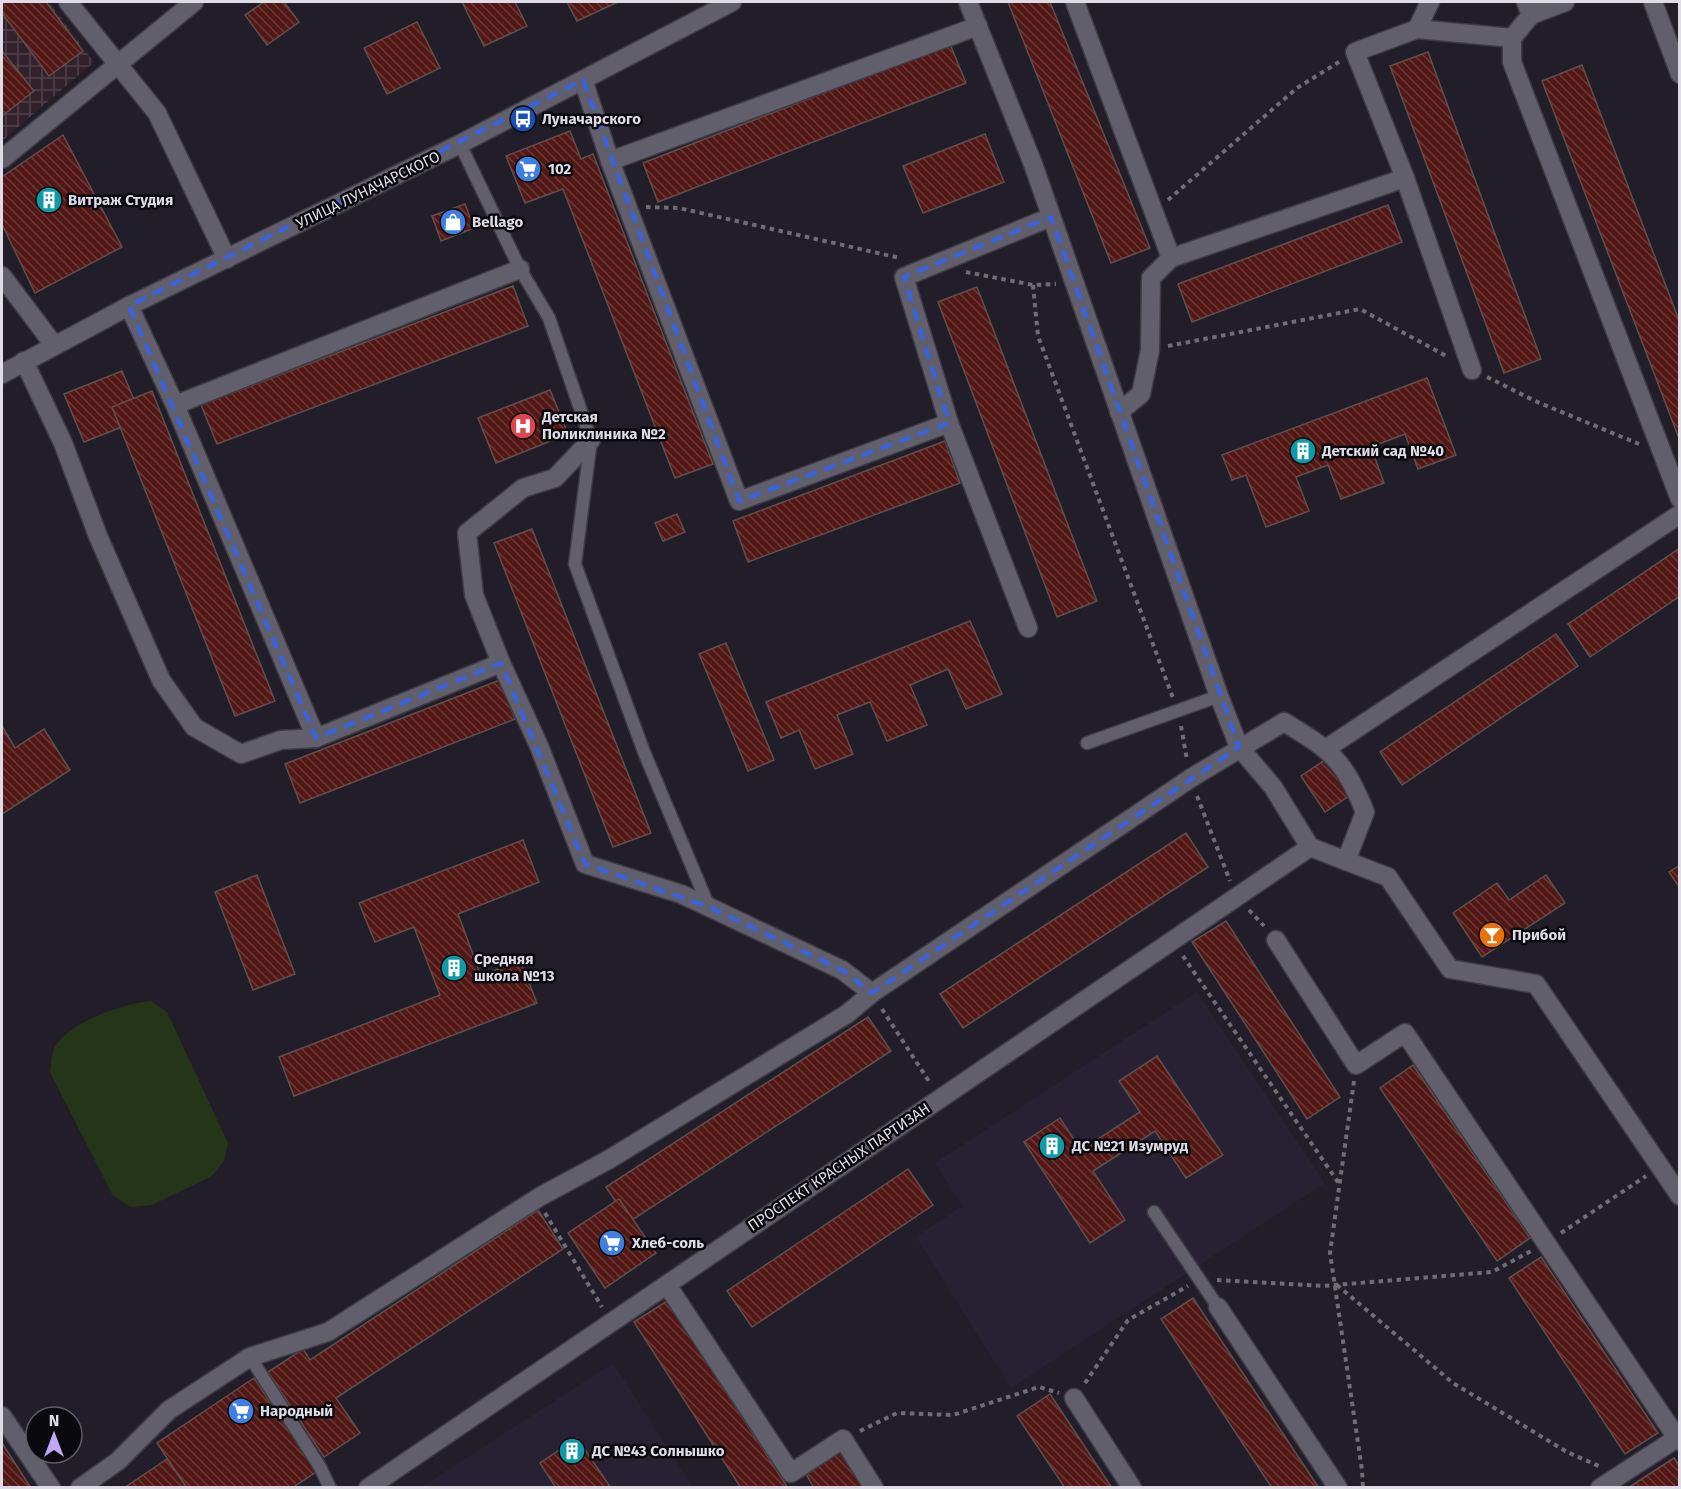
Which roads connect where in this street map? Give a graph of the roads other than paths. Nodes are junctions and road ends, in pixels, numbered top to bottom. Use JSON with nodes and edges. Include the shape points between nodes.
{"nodes":[{"id":1,"x":68,"y":2,"type":"edge"},
{"id":2,"x":194,"y":2,"type":"edge"},
{"id":3,"x":732,"y":2,"type":"edge"},
{"id":4,"x":968,"y":2,"type":"edge"},
{"id":5,"x":1075,"y":2,"type":"edge"},
{"id":6,"x":1430,"y":2,"type":"edge"},
{"id":7,"x":1565,"y":2,"type":"edge"},
{"id":8,"x":1653,"y":2,"type":"edge"},
{"id":9,"x":1528,"y":8,"type":"edge"},
{"id":10,"x":978,"y":26,"type":"junction"},
{"id":11,"x":1417,"y":29,"type":"junction"},
{"id":12,"x":1512,"y":38,"type":"junction"},
{"id":13,"x":117,"y":66,"type":"junction"},
{"id":14,"x":1680,"y":74,"type":"edge"},
{"id":15,"x":583,"y":80,"type":"junction"},
{"id":16,"x":460,"y":144,"type":"junction"},
{"id":17,"x":2,"y":159,"type":"edge"},
{"id":18,"x":610,"y":161,"type":"junction"},
{"id":19,"x":1405,"y":178,"type":"junction"},
{"id":20,"x":1052,"y":217,"type":"junction"},
{"id":21,"x":1171,"y":258,"type":"junction"},
{"id":22,"x":227,"y":259,"type":"junction"},
{"id":23,"x":520,"y":269,"type":"junction"},
{"id":24,"x":2,"y":276,"type":"edge"},
{"id":25,"x":129,"y":306,"type":"junction"},
{"id":26,"x":54,"y":345,"type":"junction"},
{"id":27,"x":24,"y":360,"type":"junction"},
{"id":28,"x":1472,"y":370,"type":"road end"},
{"id":29,"x":2,"y":374,"type":"edge"},
{"id":30,"x":174,"y":405,"type":"junction"},
{"id":31,"x":1119,"y":412,"type":"junction"},
{"id":32,"x":949,"y":423,"type":"junction"},
{"id":33,"x":591,"y":440,"type":"junction"},
{"id":34,"x":1680,"y":499,"type":"edge"},
{"id":35,"x":1680,"y":514,"type":"edge"},
{"id":36,"x":1028,"y":628,"type":"dead end"},
{"id":37,"x":501,"y":663,"type":"junction"},
{"id":38,"x":1219,"y":696,"type":"junction"},
{"id":39,"x":316,"y":738,"type":"junction"},
{"id":40,"x":1086,"y":743,"type":"dead end"},
{"id":41,"x":1239,"y":747,"type":"junction"},
{"id":42,"x":1327,"y":748,"type":"junction"},
{"id":43,"x":1310,"y":847,"type":"junction"},
{"id":44,"x":1346,"y":861,"type":"junction"},
{"id":45,"x":709,"y":907,"type":"junction"},
{"id":46,"x":1276,"y":940,"type":"road end"},
{"id":47,"x":872,"y":993,"type":"junction"},
{"id":48,"x":1680,"y":1196,"type":"edge"},
{"id":49,"x":1154,"y":1212,"type":"dead end"},
{"id":50,"x":667,"y":1285,"type":"junction"},
{"id":51,"x":1218,"y":1307,"type":"joint"},
{"id":52,"x":250,"y":1357,"type":"junction"},
{"id":53,"x":1074,"y":1398,"type":"road end"},
{"id":54,"x":2,"y":1416,"type":"edge"},
{"id":55,"x":1678,"y":1440,"type":"edge"},
{"id":56,"x":51,"y":1488,"type":"edge"},
{"id":57,"x":80,"y":1488,"type":"edge"},
{"id":58,"x":330,"y":1488,"type":"edge"},
{"id":59,"x":368,"y":1488,"type":"edge"},
{"id":60,"x":874,"y":1488,"type":"edge"},
{"id":61,"x":1132,"y":1488,"type":"edge"},
{"id":62,"x":1338,"y":1488,"type":"edge"},
{"id":63,"x":1600,"y":1488,"type":"edge"}],
"edges":[{"from":1,"to":13,"type":"street"},
{"from":2,"to":13,"type":"street"},
{"from":3,"to":15,"type":"street","name":"УЛИЦА ЛУНАЧАРСКОГО"},
{"from":4,"to":10,"type":"street"},
{"from":5,"to":21,"type":"street"},
{"from":6,"to":11,"type":"street"},
{"from":7,"to":9,"type":"street"},
{"from":8,"to":14,"type":"street"},
{"from":9,"to":12,"type":"street"},
{"from":10,"to":18,"type":"street"},
{"from":10,"to":20,"type":"street"},
{"from":11,"to":12,"type":"street"},
{"from":11,"to":19,"type":"street","via":[[1355,52]]},
{"from":12,"to":34,"type":"street","via":[[1512,62]]},
{"from":13,"to":17,"type":"street"},
{"from":13,"to":22,"type":"street","via":[[157,113]]},
{"from":15,"to":16,"type":"street","name":"УЛИЦА ЛУНАЧАРСКОГО"},
{"from":15,"to":18,"type":"street"},
{"from":16,"to":22,"type":"street","name":"УЛИЦА ЛУНАЧАРСКОГО"},
{"from":16,"to":23,"type":"lane"},
{"from":18,"to":32,"type":"street","via":[[739,501]]},
{"from":19,"to":21,"type":"street"},
{"from":19,"to":28,"type":"street"},
{"from":20,"to":31,"type":"street"},
{"from":20,"to":32,"type":"street","via":[[904,277]]},
{"from":21,"to":31,"type":"street","via":[[1151,278],[1150,350],[1141,394]]},
{"from":22,"to":25,"type":"street","name":"УЛИЦА ЛУНАЧАРСКОГО"},
{"from":23,"to":30,"type":"street"},
{"from":23,"to":33,"type":"lane","via":[[549,318]]},
{"from":24,"to":26,"type":"street"},
{"from":25,"to":26,"type":"street","name":"УЛИЦА ЛУНАЧАРСКОГО"},
{"from":25,"to":30,"type":"street"},
{"from":26,"to":27,"type":"street","name":"УЛИЦА ЛУНАЧАРСКОГО"},
{"from":27,"to":29,"type":"street","name":"УЛИЦА ЛУНАЧАРСКОГО"},
{"from":27,"to":39,"type":"street","via":[[63,443],[98,536],[161,681],[194,727],[241,754],[281,740]]},
{"from":30,"to":39,"type":"street"},
{"from":31,"to":38,"type":"street"},
{"from":32,"to":36,"type":"street"},
{"from":33,"to":37,"type":"street","via":[[555,478],[523,488],[466,533],[474,595]]},
{"from":33,"to":45,"type":"lane","via":[[574,564],[644,752]]},
{"from":35,"to":42,"type":"street"},
{"from":37,"to":39,"type":"street"},
{"from":37,"to":45,"type":"street","via":[[539,746],[585,864],[681,894]]},
{"from":38,"to":40,"type":"lane"},
{"from":38,"to":41,"type":"street"},
{"from":41,"to":42,"type":"street","via":[[1284,722]]},
{"from":41,"to":43,"type":"street","via":[[1273,787]]},
{"from":41,"to":47,"type":"street"},
{"from":42,"to":44,"type":"street","via":[[1352,780],[1365,812]]},
{"from":43,"to":44,"type":"street"},
{"from":43,"to":50,"type":"street","name":"ПРОСПЕКТ КРАСНЫХ ПАРТИЗАН"},
{"from":44,"to":48,"type":"street","via":[[1388,877],[1450,969],[1536,984]]},
{"from":45,"to":47,"type":"street","via":[[842,970]]},
{"from":46,"to":55,"type":"street","via":[[1356,1065],[1405,1033]]},
{"from":47,"to":52,"type":"street","via":[[847,1014],[537,1200],[328,1332]]},
{"from":49,"to":51,"type":"lane"},
{"from":50,"to":59,"type":"street","name":"ПРОСПЕКТ КРАСНЫХ ПАРТИЗАН"},
{"from":50,"to":60,"type":"street","via":[[791,1473],[843,1439]]},
{"from":51,"to":62,"type":"street"},
{"from":52,"to":57,"type":"street","via":[[169,1410],[118,1461]]},
{"from":52,"to":58,"type":"lane"},
{"from":53,"to":61,"type":"street"},
{"from":54,"to":56,"type":"street"},
{"from":55,"to":63,"type":"street"}]}
